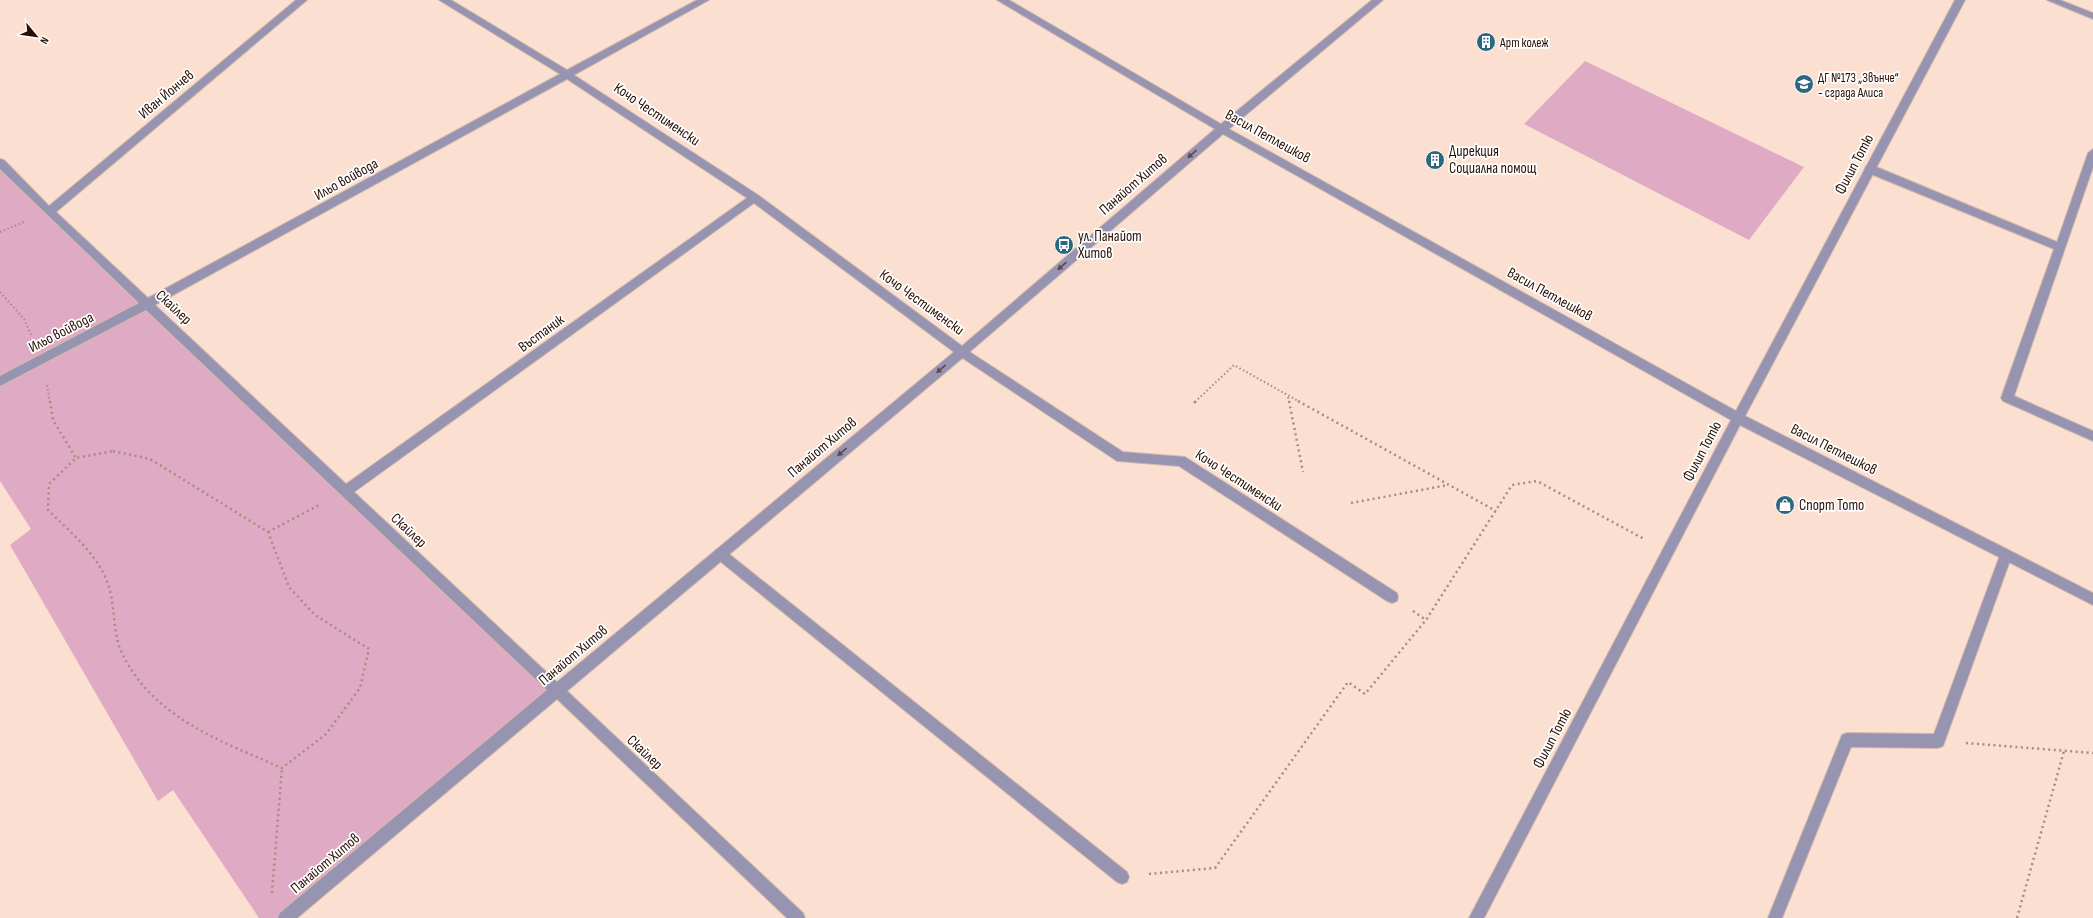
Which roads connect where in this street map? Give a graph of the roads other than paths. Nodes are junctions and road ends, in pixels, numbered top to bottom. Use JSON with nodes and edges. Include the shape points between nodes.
{"nodes":[{"id":1,"x":302,"y":0,"type":"edge"},
{"id":2,"x":444,"y":0,"type":"edge"},
{"id":3,"x":704,"y":0,"type":"edge"},
{"id":4,"x":1002,"y":0,"type":"edge"},
{"id":5,"x":1378,"y":0,"type":"edge"},
{"id":6,"x":1960,"y":0,"type":"edge"},
{"id":7,"x":2052,"y":0,"type":"edge"},
{"id":8,"x":2093,"y":16,"type":"edge"},
{"id":9,"x":568,"y":75,"type":"junction"},
{"id":10,"x":1222,"y":129,"type":"junction"},
{"id":11,"x":2093,"y":153,"type":"edge"},
{"id":12,"x":0,"y":163,"type":"edge"},
{"id":13,"x":1870,"y":169,"type":"junction"},
{"id":14,"x":754,"y":198,"type":"junction"},
{"id":15,"x":49,"y":212,"type":"junction"},
{"id":16,"x":2059,"y":247,"type":"junction"},
{"id":17,"x":148,"y":304,"type":"junction"},
{"id":18,"x":962,"y":352,"type":"junction"},
{"id":19,"x":0,"y":381,"type":"edge"},
{"id":20,"x":1738,"y":418,"type":"junction"},
{"id":21,"x":2093,"y":436,"type":"edge"},
{"id":22,"x":346,"y":492,"type":"junction"},
{"id":23,"x":720,"y":554,"type":"junction"},
{"id":24,"x":2006,"y":556,"type":"junction"},
{"id":25,"x":1392,"y":597,"type":"dead end"},
{"id":26,"x":2093,"y":599,"type":"edge"},
{"id":27,"x":556,"y":690,"type":"junction"},
{"id":28,"x":1122,"y":877,"type":"road end"},
{"id":29,"x":285,"y":918,"type":"edge"},
{"id":30,"x":798,"y":918,"type":"edge"},
{"id":31,"x":1476,"y":918,"type":"edge"},
{"id":32,"x":1775,"y":918,"type":"edge"}],
"edges":[{"from":1,"to":15,"type":"street","name":"Иван Йончев"},
{"from":2,"to":9,"type":"street","name":"Кочо Честименски"},
{"from":3,"to":9,"type":"street","name":"Ильо войвода"},
{"from":4,"to":10,"type":"street","name":"Васил Петлешков"},
{"from":5,"to":10,"type":"street","name":"Панайот Хитов"},
{"from":6,"to":13,"type":"street","name":"Филип Тотю"},
{"from":7,"to":8,"type":"street"},
{"from":9,"to":14,"type":"street","name":"Кочо Честименски"},
{"from":9,"to":17,"type":"street","name":"Ильо войвода"},
{"from":10,"to":18,"type":"street","name":"Панайот Хитов","one_way":true},
{"from":10,"to":20,"type":"street","name":"Васил Петлешков"},
{"from":11,"to":16,"type":"street"},
{"from":12,"to":15,"type":"street","name":"Скайлер"},
{"from":13,"to":16,"type":"street"},
{"from":13,"to":20,"type":"street","name":"Филип Тотю"},
{"from":14,"to":18,"type":"street","name":"Кочо Честименски"},
{"from":14,"to":22,"type":"street","name":"Въстаник"},
{"from":15,"to":17,"type":"street","name":"Скайлер"},
{"from":16,"to":21,"type":"street","via":[[2007,398]]},
{"from":17,"to":19,"type":"street","name":"Ильо войвода"},
{"from":17,"to":22,"type":"street","name":"Скайлер"},
{"from":18,"to":23,"type":"street","name":"Панайот Хитов","one_way":true},
{"from":18,"to":25,"type":"street","name":"Кочо Честименски","via":[[1121,457],[1181,461]]},
{"from":20,"to":24,"type":"street","name":"Васил Петлешков"},
{"from":20,"to":31,"type":"street","name":"Филип Тотю"},
{"from":22,"to":27,"type":"street","name":"Скайлер"},
{"from":23,"to":27,"type":"street","name":"Панайот Хитов"},
{"from":23,"to":28,"type":"street"},
{"from":24,"to":26,"type":"street","name":"Васил Петлешков"},
{"from":24,"to":32,"type":"street","via":[[1938,741],[1847,740]]},
{"from":27,"to":29,"type":"street","name":"Панайот Хитов"},
{"from":27,"to":30,"type":"street","name":"Скайлер"}]}
